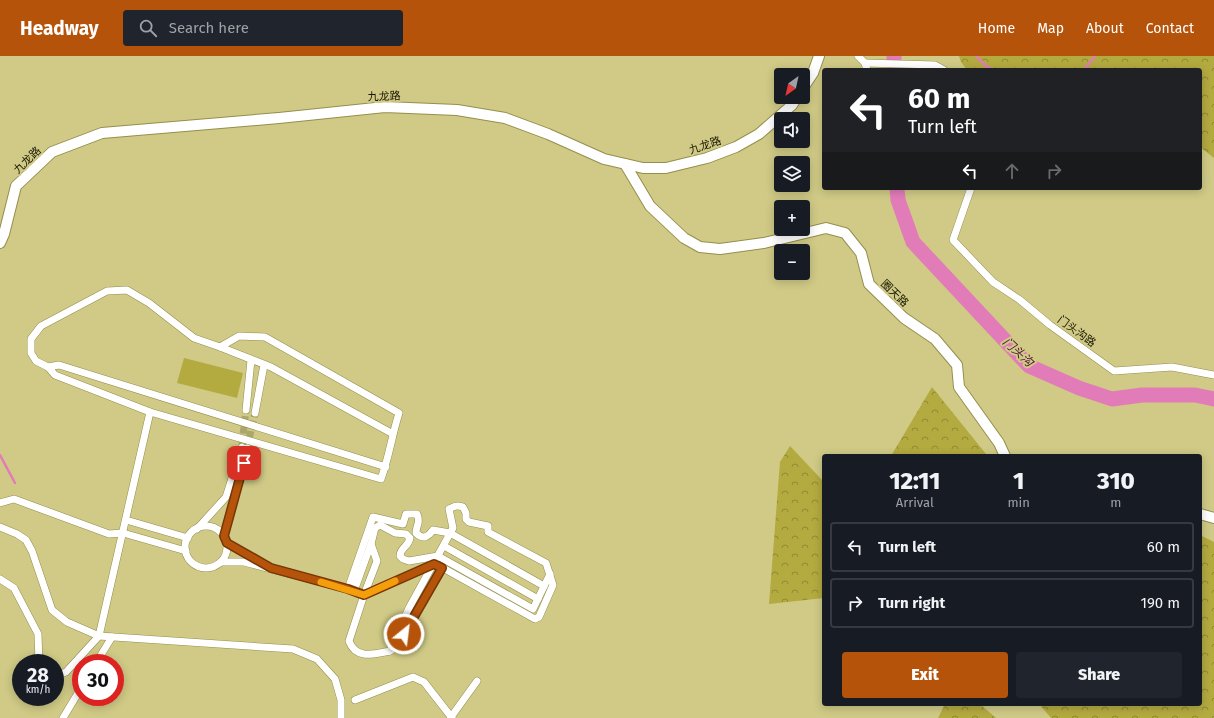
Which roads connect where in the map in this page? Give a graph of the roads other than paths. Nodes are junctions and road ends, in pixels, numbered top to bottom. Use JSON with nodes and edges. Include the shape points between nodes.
{"nodes":[{"id":1,"x":819,"y":56,"type":"edge"},
{"id":2,"x":858,"y":56,"type":"edge"},
{"id":3,"x":866,"y":65,"type":"edge"},
{"id":4,"x":917,"y":65,"type":"junction"},
{"id":5,"x":921,"y":68,"type":"edge"},
{"id":6,"x":940,"y":68,"type":"edge"},
{"id":7,"x":810,"y":78,"type":"edge"},
{"id":8,"x":793,"y":104,"type":"edge"},
{"id":9,"x":624,"y":164,"type":"junction"},
{"id":10,"x":970,"y":190,"type":"edge"},
{"id":11,"x":0,"y":243,"type":"edge"},
{"id":12,"x":220,"y":347,"type":"junction"},
{"id":13,"x":251,"y":360,"type":"junction"},
{"id":14,"x":264,"y":364,"type":"junction"},
{"id":15,"x":48,"y":368,"type":"junction"},
{"id":16,"x":1214,"y":376,"type":"edge"},
{"id":17,"x":246,"y":410,"type":"tunnel mouth"},
{"id":18,"x":150,"y":412,"type":"junction"},
{"id":19,"x":255,"y":413,"type":"tunnel mouth"},
{"id":20,"x":393,"y":434,"type":"junction"},
{"id":21,"x":1004,"y":454,"type":"edge"},
{"id":22,"x":386,"y":467,"type":"junction"},
{"id":23,"x":0,"y":503,"type":"edge"},
{"id":24,"x":1202,"y":515,"type":"edge"},
{"id":25,"x":1214,"y":518,"type":"edge"},
{"id":26,"x":126,"y":520,"type":"junction"},
{"id":27,"x":0,"y":527,"type":"edge"},
{"id":28,"x":196,"y":529,"type":"junction"},
{"id":29,"x":123,"y":533,"type":"junction"},
{"id":30,"x":450,"y":533,"type":"junction"},
{"id":31,"x":188,"y":538,"type":"junction"},
{"id":32,"x":226,"y":539,"type":"junction"},
{"id":33,"x":371,"y":544,"type":"junction"},
{"id":34,"x":444,"y":546,"type":"junction"},
{"id":35,"x":186,"y":551,"type":"junction"},
{"id":36,"x":438,"y":556,"type":"junction"},
{"id":37,"x":222,"y":562,"type":"junction"},
{"id":38,"x":434,"y":564,"type":"junction"},
{"id":39,"x":271,"y":568,"type":"junction"},
{"id":40,"x":442,"y":568,"type":"junction"},
{"id":41,"x":550,"y":574,"type":"junction"},
{"id":42,"x":0,"y":579,"type":"edge"},
{"id":43,"x":544,"y":586,"type":"junction"},
{"id":44,"x":351,"y":590,"type":"junction"},
{"id":45,"x":364,"y":595,"type":"junction"},
{"id":46,"x":538,"y":599,"type":"junction"},
{"id":47,"x":533,"y":609,"type":"junction"},
{"id":48,"x":540,"y":614,"type":"junction"},
{"id":49,"x":99,"y":636,"type":"junction"},
{"id":50,"x":112,"y":636,"type":"junction"},
{"id":51,"x":390,"y":651,"type":"junction"},
{"id":52,"x":39,"y":654,"type":"edge"},
{"id":53,"x":101,"y":654,"type":"edge"},
{"id":54,"x":64,"y":673,"type":"edge"},
{"id":55,"x":477,"y":680,"type":"dead end"},
{"id":56,"x":355,"y":700,"type":"dead end"},
{"id":57,"x":72,"y":703,"type":"edge"},
{"id":58,"x":452,"y":717,"type":"edge"},
{"id":59,"x":63,"y":718,"type":"edge"},
{"id":60,"x":341,"y":718,"type":"edge"}],
"edges":[{"from":1,"to":7,"type":"main road"},
{"from":2,"to":3,"type":"street"},
{"from":3,"to":4,"type":"street"},
{"from":4,"to":5,"type":"street"},
{"from":4,"to":6,"type":"street","via":[[935,65]]},
{"from":8,"to":9,"type":"main road","name":"九龙路","via":[[759,134],[736,147],[707,158],[666,168],[643,168]]},
{"from":9,"to":11,"type":"main road","name":"九龙路","via":[[604,159],[505,118],[457,110],[385,107],[102,133],[52,152],[16,186]]},
{"from":9,"to":21,"type":"main road","name":"圈天路","via":[[650,206],[684,238],[700,247],[720,249],[764,243],[826,228],[845,233],[861,253],[869,284],[904,318],[935,339],[957,364],[959,387]]},
{"from":10,"to":16,"type":"street","name":"门头沟路","via":[[953,240],[993,282],[1114,371],[1172,367]]},
{"from":12,"to":13,"type":"street"},
{"from":12,"to":15,"type":"street","via":[[194,338],[149,302],[127,290],[107,291],[41,326],[31,339],[31,353],[36,361]]},
{"from":12,"to":20,"type":"street","via":[[239,336],[265,337],[399,412]]},
{"from":13,"to":14,"type":"street"},
{"from":13,"to":17,"type":"street"},
{"from":14,"to":19,"type":"street"},
{"from":14,"to":20,"type":"street"},
{"from":15,"to":18,"type":"street","via":[[55,375]]},
{"from":15,"to":22,"type":"street","via":[[58,366]]},
{"from":18,"to":22,"type":"street","via":[[382,479]]},
{"from":18,"to":26,"type":"street"},
{"from":20,"to":22,"type":"street"},
{"from":23,"to":29,"type":"street","via":[[14,499],[109,534]]},
{"from":24,"to":25,"type":"main road"},
{"from":26,"to":29,"type":"street"},
{"from":26,"to":31,"type":"street"},
{"from":27,"to":49,"type":"street","via":[[26,540],[32,550],[52,610],[67,622]]},
{"from":28,"to":31,"type":"street"},
{"from":28,"to":32,"type":"street","via":[[213,527]]},
{"from":28,"to":32,"type":"street","via":[[226,497],[245,448]]},
{"from":29,"to":35,"type":"street"},
{"from":29,"to":49,"type":"street"},
{"from":30,"to":34,"type":"street"},
{"from":30,"to":41,"type":"street","via":[[452,528],[449,508],[458,505],[463,507],[469,522],[488,526],[488,532],[546,563]]},
{"from":30,"to":43,"type":"street"},
{"from":30,"to":44,"type":"street","via":[[434,530],[429,536],[419,536],[416,533],[420,523],[417,514],[406,514],[402,524],[373,517]]},
{"from":31,"to":35,"type":"street"},
{"from":32,"to":37,"type":"street","via":[[228,549]]},
{"from":32,"to":39,"type":"street"},
{"from":33,"to":36,"type":"street","via":[[375,528],[380,525],[396,533],[406,534],[410,538],[409,544],[400,553],[403,559],[409,561]]},
{"from":33,"to":44,"type":"street"},
{"from":33,"to":45,"type":"street","via":[[377,561]]},
{"from":34,"to":36,"type":"street"},
{"from":34,"to":46,"type":"street"},
{"from":35,"to":37,"type":"street","via":[[192,562],[203,568],[217,566]]},
{"from":36,"to":38,"type":"street"},
{"from":36,"to":47,"type":"street"},
{"from":37,"to":39,"type":"street","via":[[244,562]]},
{"from":38,"to":40,"type":"street"},
{"from":38,"to":45,"type":"street"},
{"from":38,"to":51,"type":"street","via":[[409,608]]},
{"from":39,"to":44,"type":"street"},
{"from":40,"to":48,"type":"street","via":[[535,619]]},
{"from":40,"to":51,"type":"street","via":[[399,645]]},
{"from":41,"to":43,"type":"street"},
{"from":41,"to":48,"type":"street","via":[[553,585]]},
{"from":42,"to":52,"type":"street","via":[[14,588],[38,634]]},
{"from":43,"to":46,"type":"street"},
{"from":44,"to":45,"type":"street"},
{"from":45,"to":51,"type":"street","via":[[349,641],[352,648],[358,653],[368,655]]},
{"from":46,"to":47,"type":"street"},
{"from":47,"to":48,"type":"street"},
{"from":49,"to":50,"type":"street"},
{"from":49,"to":54,"type":"street"},
{"from":50,"to":53,"type":"street"},
{"from":50,"to":60,"type":"street","via":[[293,649],[317,659],[335,679],[341,700]]},
{"from":55,"to":58,"type":"street"},
{"from":56,"to":58,"type":"street","via":[[413,677],[424,682]]},
{"from":57,"to":59,"type":"street"}]}
